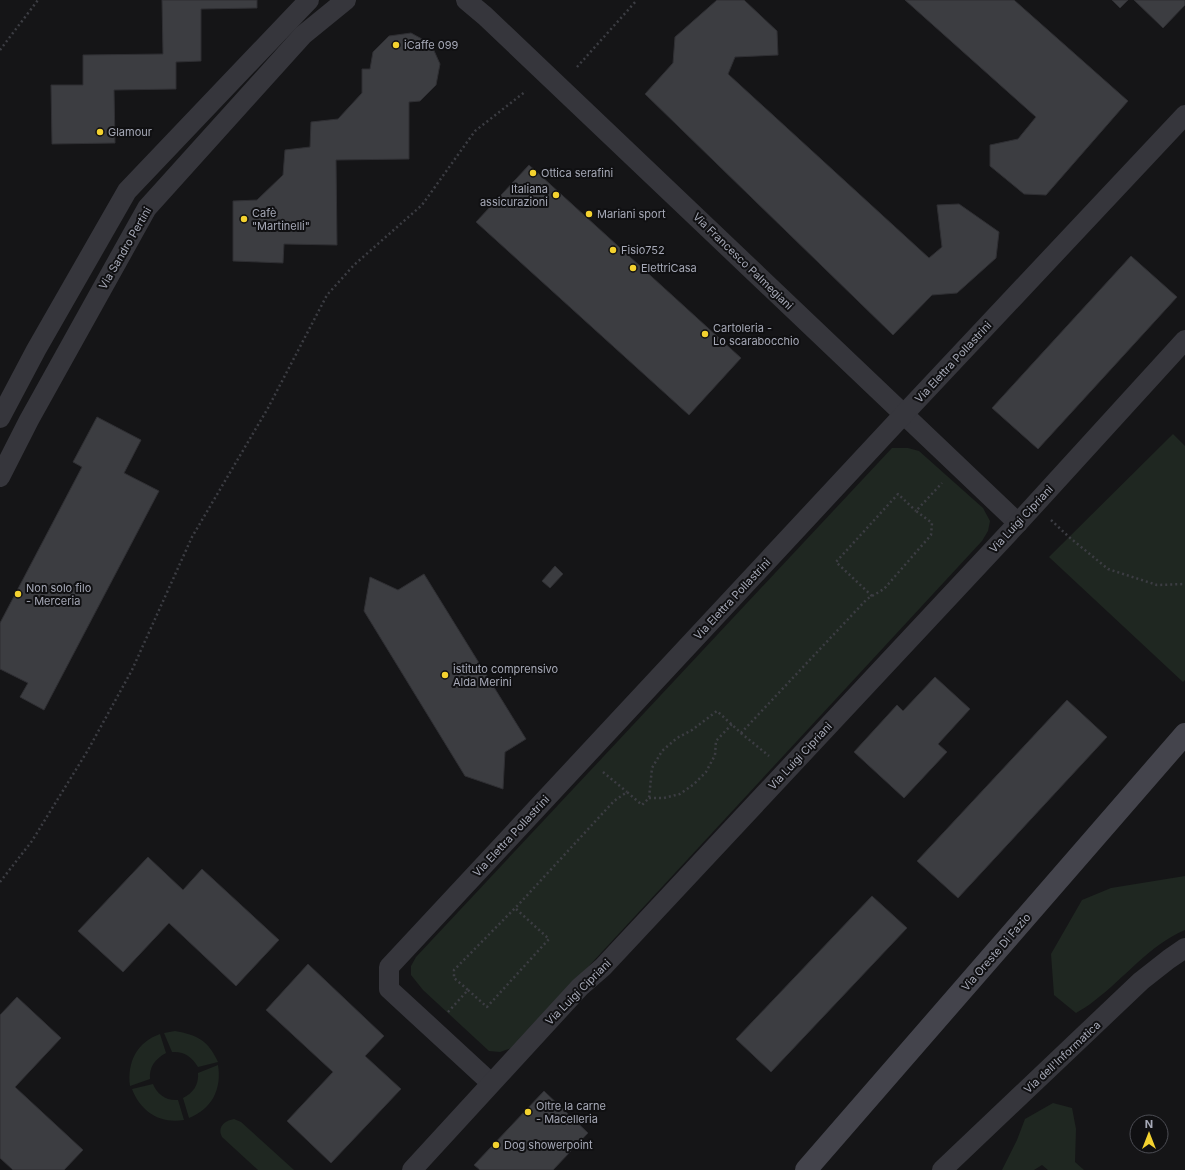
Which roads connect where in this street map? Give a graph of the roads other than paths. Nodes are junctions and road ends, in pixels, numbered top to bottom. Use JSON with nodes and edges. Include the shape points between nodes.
{"nodes":[{"id":1,"x":309,"y":0,"type":"edge"},
{"id":2,"x":346,"y":0,"type":"edge"},
{"id":3,"x":466,"y":0,"type":"edge"},
{"id":4,"x":1185,"y":115,"type":"edge"},
{"id":5,"x":1185,"y":340,"type":"edge"},
{"id":6,"x":904,"y":414,"type":"junction"},
{"id":7,"x":0,"y":418,"type":"edge"},
{"id":8,"x":0,"y":477,"type":"edge"},
{"id":9,"x":1018,"y":523,"type":"junction"},
{"id":10,"x":1185,"y":734,"type":"edge"},
{"id":11,"x":1185,"y":948,"type":"edge"},
{"id":12,"x":491,"y":1083,"type":"junction"},
{"id":13,"x":412,"y":1170,"type":"edge"},
{"id":14,"x":806,"y":1170,"type":"edge"},
{"id":15,"x":942,"y":1170,"type":"edge"}],
"edges":[{"from":1,"to":7,"type":"street","via":[[126,191]]},
{"from":2,"to":8,"type":"street","name":"Via Sandro Pertini","via":[[303,36],[147,208]]},
{"from":3,"to":6,"type":"street","name":"Via Francesco Palmegiani"},
{"from":4,"to":6,"type":"street","name":"Via Elettra Pollastrini"},
{"from":5,"to":9,"type":"street","name":"Via Luigi Cipriani"},
{"from":6,"to":9,"type":"street","name":"Via Francesco Palmegiani"},
{"from":6,"to":12,"type":"street","name":"Via Elettra Pollastrini","via":[[389,967],[389,989]]},
{"from":9,"to":12,"type":"street","name":"Via Luigi Cipriani","via":[[603,967],[580,987]]},
{"from":10,"to":14,"type":"main road","name":"Via Oreste Di Fazio"},
{"from":11,"to":15,"type":"street","name":"Via dell'Informatica","via":[[1141,981]]},
{"from":12,"to":13,"type":"street","name":"Via Luigi Cipriani"}]}
